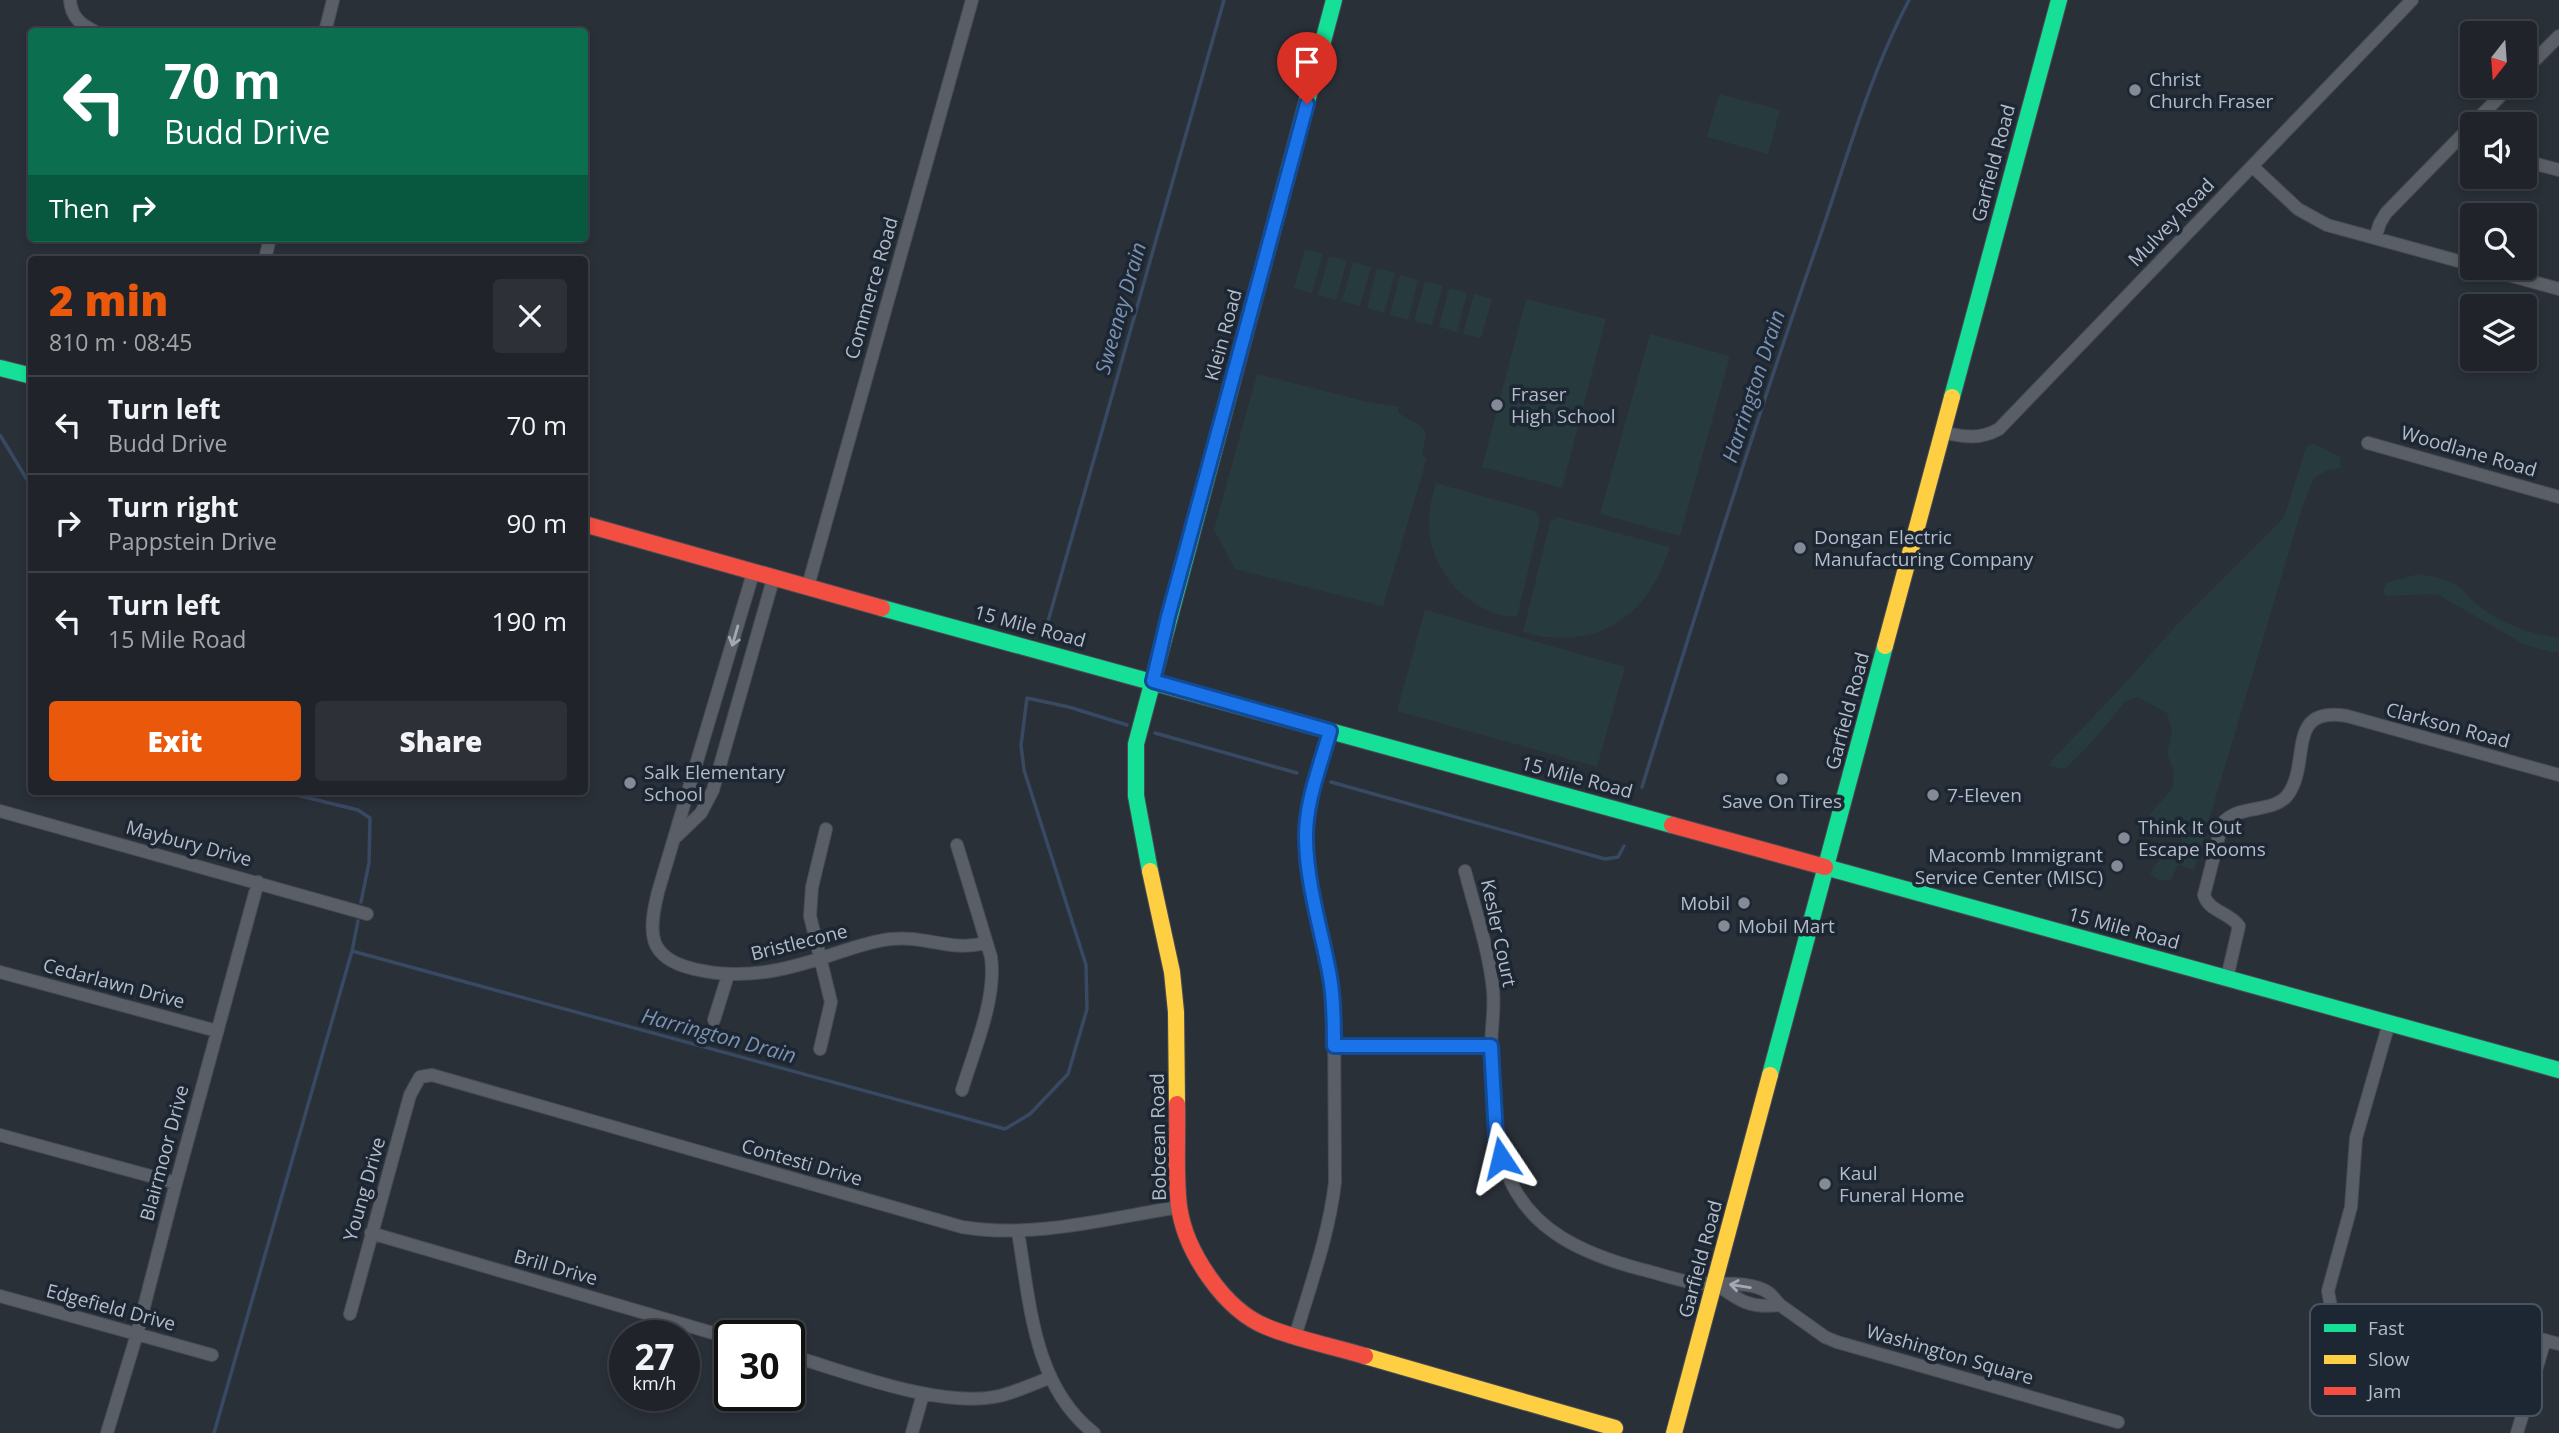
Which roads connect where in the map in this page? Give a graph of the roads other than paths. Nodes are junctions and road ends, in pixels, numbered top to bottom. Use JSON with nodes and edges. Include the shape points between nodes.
{"nodes":[{"id":1,"x":70,"y":0,"type":"edge"},
{"id":2,"x":333,"y":0,"type":"edge"},
{"id":3,"x":972,"y":0,"type":"edge"},
{"id":4,"x":1335,"y":0,"type":"edge"},
{"id":5,"x":2059,"y":0,"type":"edge"},
{"id":6,"x":2412,"y":0,"type":"edge"},
{"id":7,"x":86,"y":28,"type":"edge"},
{"id":8,"x":326,"y":28,"type":"edge"},
{"id":9,"x":2559,"y":36,"type":"edge"},
{"id":10,"x":2538,"y":57,"type":"edge"},
{"id":11,"x":2498,"y":98,"type":"edge"},
{"id":12,"x":2485,"y":112,"type":"edge"},
{"id":13,"x":2460,"y":137,"type":"edge"},
{"id":14,"x":2537,"y":164,"type":"edge"},
{"id":15,"x":2252,"y":166,"type":"junction"},
{"id":16,"x":2559,"y":170,"type":"edge"},
{"id":17,"x":2375,"y":238,"type":"junction"},
{"id":18,"x":2460,"y":261,"type":"edge"},
{"id":19,"x":2526,"y":280,"type":"edge"},
{"id":20,"x":2559,"y":289,"type":"edge"},
{"id":21,"x":0,"y":368,"type":"edge"},
{"id":22,"x":28,"y":375,"type":"edge"},
{"id":23,"x":1942,"y":432,"type":"junction"},
{"id":24,"x":2368,"y":443,"type":"dead end"},
{"id":25,"x":2559,"y":497,"type":"edge"},
{"id":26,"x":588,"y":525,"type":"edge"},
{"id":27,"x":754,"y":570,"type":"junction"},
{"id":28,"x":774,"y":576,"type":"junction"},
{"id":29,"x":808,"y":586,"type":"junction"},
{"id":30,"x":1153,"y":681,"type":"junction"},
{"id":31,"x":1330,"y":731,"type":"junction"},
{"id":32,"x":2559,"y":775,"type":"edge"},
{"id":33,"x":0,"y":811,"type":"edge"},
{"id":34,"x":826,"y":829,"type":"dead end"},
{"id":35,"x":674,"y":839,"type":"junction"},
{"id":36,"x":957,"y":845,"type":"dead end"},
{"id":37,"x":1826,"y":869,"type":"junction"},
{"id":38,"x":1465,"y":871,"type":"dead end"},
{"id":39,"x":258,"y":882,"type":"junction"},
{"id":40,"x":367,"y":914,"type":"dead end"},
{"id":41,"x":986,"y":943,"type":"junction"},
{"id":42,"x":821,"y":958,"type":"junction"},
{"id":43,"x":0,"y":972,"type":"edge"},
{"id":44,"x":728,"y":975,"type":"junction"},
{"id":45,"x":2227,"y":978,"type":"junction"},
{"id":46,"x":714,"y":1020,"type":"dead end"},
{"id":47,"x":2389,"y":1023,"type":"junction"},
{"id":48,"x":217,"y":1031,"type":"junction"},
{"id":49,"x":1334,"y":1046,"type":"junction"},
{"id":50,"x":1491,"y":1046,"type":"junction"},
{"id":51,"x":820,"y":1049,"type":"dead end"},
{"id":52,"x":2559,"y":1070,"type":"edge"},
{"id":53,"x":421,"y":1077,"type":"joint"},
{"id":54,"x":962,"y":1090,"type":"dead end"},
{"id":55,"x":0,"y":1135,"type":"edge"},
{"id":56,"x":176,"y":1183,"type":"junction"},
{"id":57,"x":1179,"y":1207,"type":"junction"},
{"id":58,"x":1018,"y":1232,"type":"junction"},
{"id":59,"x":371,"y":1233,"type":"junction"},
{"id":60,"x":1715,"y":1283,"type":"junction"},
{"id":61,"x":0,"y":1296,"type":"edge"},
{"id":62,"x":2330,"y":1304,"type":"edge"},
{"id":63,"x":350,"y":1314,"type":"dead end"},
{"id":64,"x":714,"y":1333,"type":"edge"},
{"id":65,"x":137,"y":1334,"type":"junction"},
{"id":66,"x":1295,"y":1337,"type":"junction"},
{"id":67,"x":2542,"y":1339,"type":"edge"},
{"id":68,"x":2545,"y":1340,"type":"junction"},
{"id":69,"x":2559,"y":1345,"type":"edge"},
{"id":70,"x":2542,"y":1350,"type":"edge"},
{"id":71,"x":212,"y":1355,"type":"dead end"},
{"id":72,"x":805,"y":1360,"type":"edge"},
{"id":73,"x":1049,"y":1378,"type":"junction"},
{"id":74,"x":923,"y":1394,"type":"junction"},
{"id":75,"x":2522,"y":1416,"type":"edge"},
{"id":76,"x":2118,"y":1422,"type":"dead end"},
{"id":77,"x":1615,"y":1428,"type":"dead end"},
{"id":78,"x":107,"y":1433,"type":"edge"},
{"id":79,"x":912,"y":1433,"type":"edge"},
{"id":80,"x":1094,"y":1433,"type":"edge"},
{"id":81,"x":1674,"y":1433,"type":"edge"},
{"id":82,"x":2517,"y":1433,"type":"edge"}],
"edges":[{"from":1,"to":7,"type":"street","via":[[72,14]]},
{"from":2,"to":8,"type":"street"},
{"from":3,"to":29,"type":"street","name":"Commerce Road"},
{"from":4,"to":30,"type":"main road","name":"Klein Road"},
{"from":5,"to":23,"type":"main road","name":"Garfield Road"},
{"from":6,"to":15,"type":"street","name":"Mulvey Road"},
{"from":9,"to":10,"type":"street"},
{"from":11,"to":12,"type":"street"},
{"from":13,"to":17,"type":"street","via":[[2386,213]]},
{"from":14,"to":16,"type":"street"},
{"from":15,"to":17,"type":"street","via":[[2312,218]]},
{"from":15,"to":23,"type":"street","name":"Mulvey Road","via":[[1999,429],[1982,437]]},
{"from":17,"to":18,"type":"street"},
{"from":19,"to":20,"type":"street"},
{"from":21,"to":22,"type":"main road"},
{"from":23,"to":37,"type":"main road","name":"Garfield Road"},
{"from":24,"to":25,"type":"street","name":"Woodlane Road"},
{"from":26,"to":27,"type":"main road","name":"15 Mile Road"},
{"from":27,"to":28,"type":"main road","name":"15 Mile Road"},
{"from":27,"to":35,"type":"street","name":"Bristlecone","one_way":true},
{"from":28,"to":29,"type":"main road","name":"15 Mile Road"},
{"from":28,"to":35,"type":"street","via":[[713,790],[701,813]]},
{"from":29,"to":30,"type":"main road","name":"15 Mile Road"},
{"from":30,"to":31,"type":"main road","name":"15 Mile Road"},
{"from":30,"to":57,"type":"main road","name":"Bobcean Road","via":[[1136,744],[1134,791],[1172,972]]},
{"from":31,"to":37,"type":"main road","name":"15 Mile Road"},
{"from":31,"to":49,"type":"street","via":[[1313,789],[1306,840],[1331,979]]},
{"from":32,"to":45,"type":"street","name":"Clarkson Road","via":[[2347,716],[2315,718],[2309,723],[2286,797],[2229,817],[2222,824],[2204,895],[2210,906],[2239,926]]},
{"from":33,"to":39,"type":"street","name":"Maybury Drive"},
{"from":34,"to":42,"type":"street","via":[[810,901]]},
{"from":35,"to":44,"type":"street","name":"Bristlecone","via":[[652,919],[655,946],[662,956],[682,966]]},
{"from":36,"to":41,"type":"street"},
{"from":37,"to":45,"type":"main road","name":"15 Mile Road"},
{"from":37,"to":60,"type":"main road","name":"Garfield Road"},
{"from":38,"to":50,"type":"street","name":"Kesler Court","via":[[1490,968]]},
{"from":39,"to":40,"type":"street","name":"Maybury Drive"},
{"from":39,"to":48,"type":"street","name":"Blairmoor Drive"},
{"from":41,"to":42,"type":"street","name":"Bristlecone","via":[[958,947],[894,939]]},
{"from":41,"to":54,"type":"street","via":[[993,973],[991,991]]},
{"from":42,"to":44,"type":"street","name":"Bristlecone","via":[[762,974]]},
{"from":42,"to":51,"type":"street","via":[[831,1002]]},
{"from":43,"to":48,"type":"street","name":"Cedarlawn Drive"},
{"from":44,"to":46,"type":"street"},
{"from":45,"to":47,"type":"main road","name":"15 Mile Road"},
{"from":47,"to":52,"type":"main road","name":"15 Mile Road"},
{"from":47,"to":62,"type":"street","via":[[2356,1138],[2351,1207],[2328,1291]]},
{"from":48,"to":56,"type":"street","name":"Blairmoor Drive"},
{"from":49,"to":50,"type":"street"},
{"from":49,"to":66,"type":"street","via":[[1333,1204]]},
{"from":50,"to":60,"type":"street","name":"Kesler Court","via":[[1501,1158],[1534,1217],[1555,1235],[1616,1262],[1694,1283]]},
{"from":53,"to":58,"type":"street","name":"Contesti Drive","via":[[444,1077],[937,1221]]},
{"from":53,"to":59,"type":"street","name":"Young Drive","via":[[410,1095]]},
{"from":55,"to":56,"type":"street"},
{"from":56,"to":65,"type":"street","name":"Blairmoor Drive"},
{"from":57,"to":58,"type":"street","name":"Contesti Drive"},
{"from":57,"to":66,"type":"main road","name":"Bobcean Road","via":[[1193,1253],[1227,1298],[1252,1319]]},
{"from":58,"to":73,"type":"street","via":[[1033,1322]]},
{"from":59,"to":63,"type":"street","name":"Young Drive"},
{"from":59,"to":64,"type":"street","name":"Brill Drive"},
{"from":60,"to":76,"type":"street","name":"Washington Square","via":[[1739,1300],[1762,1308],[1780,1305],[1825,1338]]},
{"from":60,"to":81,"type":"main road","name":"Garfield Road"},
{"from":61,"to":65,"type":"street","name":"Edgefield Drive"},
{"from":65,"to":71,"type":"street","name":"Edgefield Drive"},
{"from":65,"to":78,"type":"street","name":"Blairmoor Drive"},
{"from":66,"to":77,"type":"main road","name":"Bobcean Road"},
{"from":67,"to":68,"type":"street"},
{"from":68,"to":69,"type":"street"},
{"from":68,"to":70,"type":"street"},
{"from":72,"to":74,"type":"street"},
{"from":73,"to":74,"type":"street","via":[[997,1396]]},
{"from":73,"to":80,"type":"street"},
{"from":74,"to":79,"type":"street"},
{"from":75,"to":82,"type":"street"}]}
